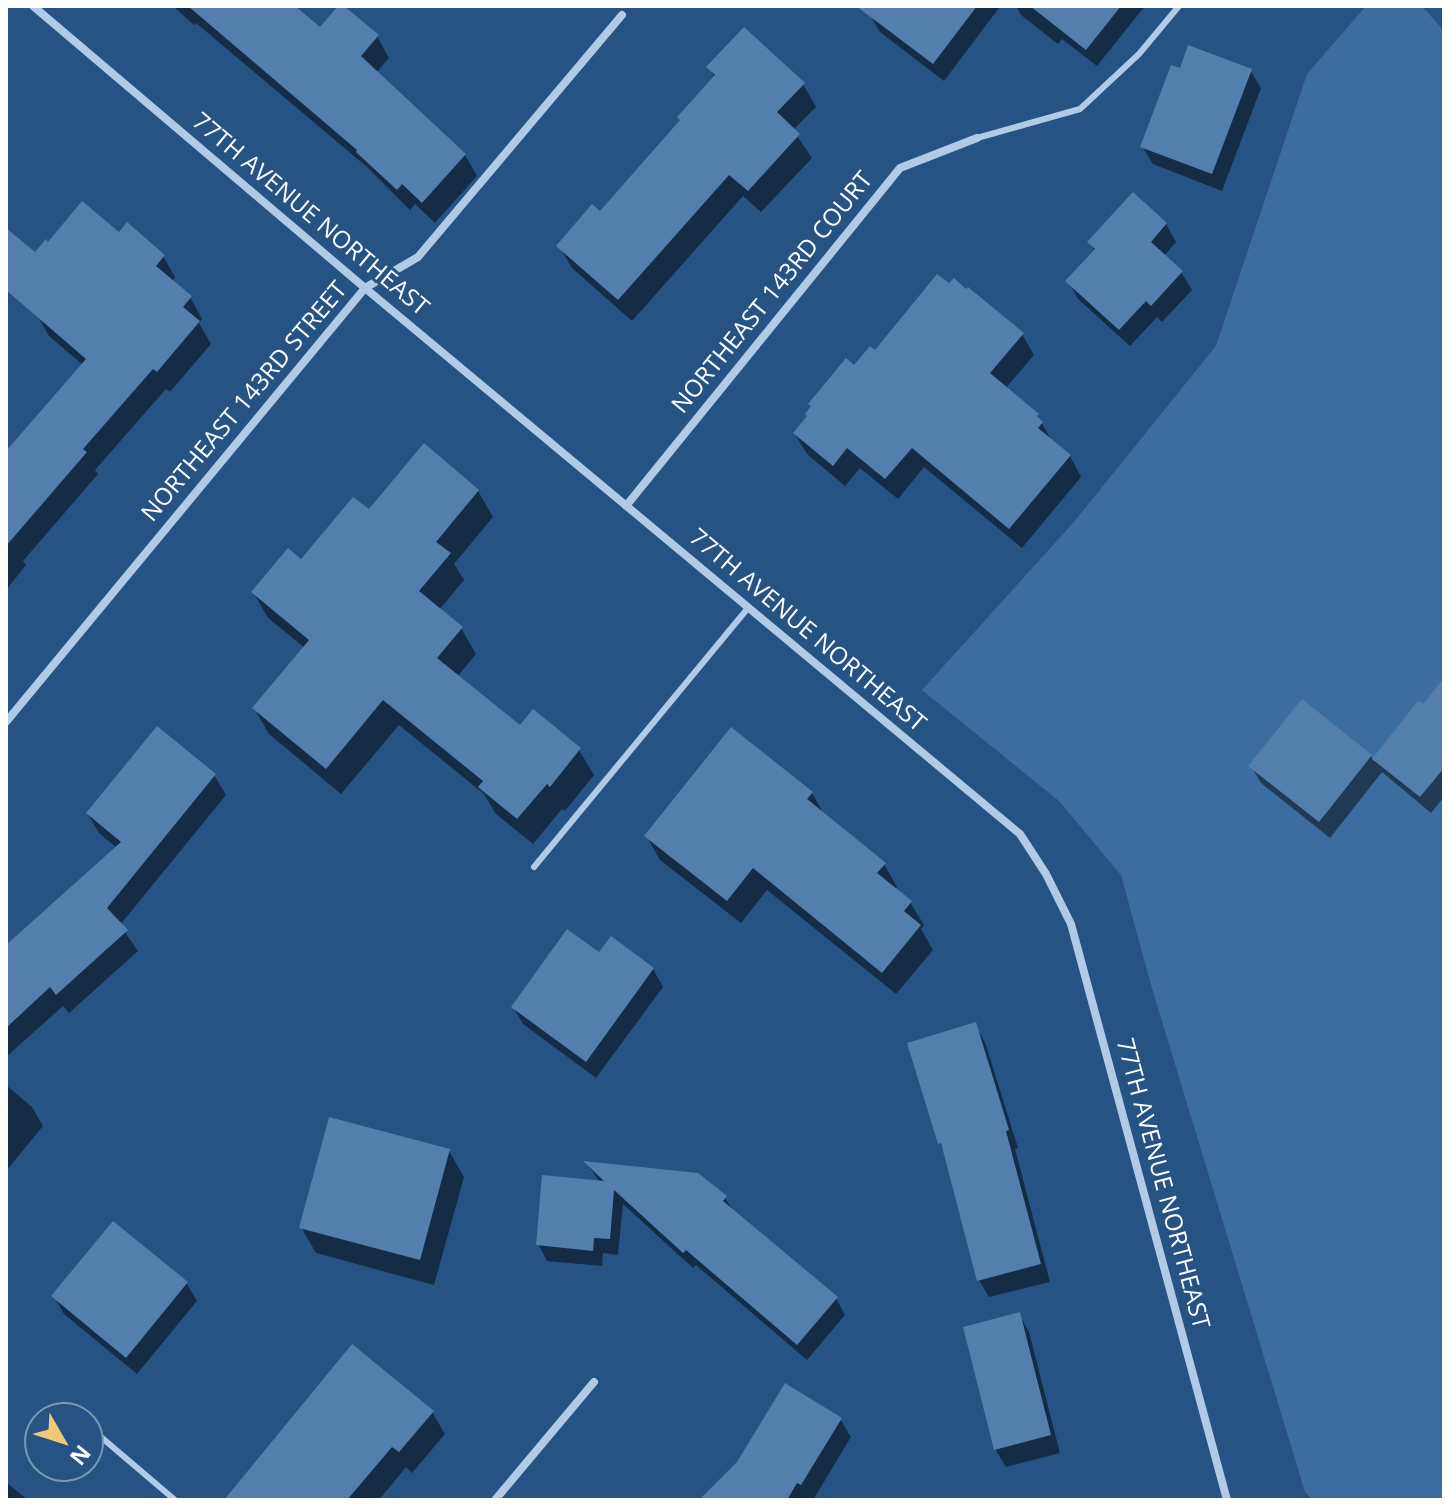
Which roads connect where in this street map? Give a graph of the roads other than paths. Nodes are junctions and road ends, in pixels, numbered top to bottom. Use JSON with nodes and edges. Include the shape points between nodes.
{"nodes":[{"id":1,"x":33,"y":6,"type":"edge"},
{"id":2,"x":1179,"y":6,"type":"edge"},
{"id":3,"x":622,"y":15,"type":"dead end"},
{"id":4,"x":977,"y":138,"type":"joint"},
{"id":5,"x":365,"y":288,"type":"junction"},
{"id":6,"x":626,"y":506,"type":"junction"},
{"id":7,"x":748,"y":608,"type":"junction"},
{"id":8,"x":6,"y":722,"type":"edge"},
{"id":9,"x":534,"y":867,"type":"dead end"},
{"id":10,"x":594,"y":1382,"type":"dead end"},
{"id":11,"x":104,"y":1440,"type":"edge"},
{"id":12,"x":175,"y":1500,"type":"edge"},
{"id":13,"x":495,"y":1500,"type":"edge"},
{"id":14,"x":1227,"y":1500,"type":"edge"}],
"edges":[{"from":1,"to":5,"type":"street","name":"77TH AVENUE NORTHEAST"},
{"from":2,"to":4,"type":"lane","via":[[1139,54],[1080,109]]},
{"from":3,"to":5,"type":"street","name":"NORTHEAST 143RD STREET","via":[[418,257]]},
{"from":4,"to":6,"type":"street","name":"NORTHEAST 143RD COURT","via":[[900,168]]},
{"from":5,"to":6,"type":"street","name":"77TH AVENUE NORTHEAST"},
{"from":5,"to":8,"type":"street","name":"NORTHEAST 143RD STREET"},
{"from":6,"to":7,"type":"street","name":"77TH AVENUE NORTHEAST"},
{"from":7,"to":9,"type":"lane"},
{"from":7,"to":14,"type":"street","name":"77TH AVENUE NORTHEAST","via":[[1020,834],[1046,874],[1071,924]]},
{"from":10,"to":13,"type":"street"},
{"from":11,"to":12,"type":"lane"}]}
